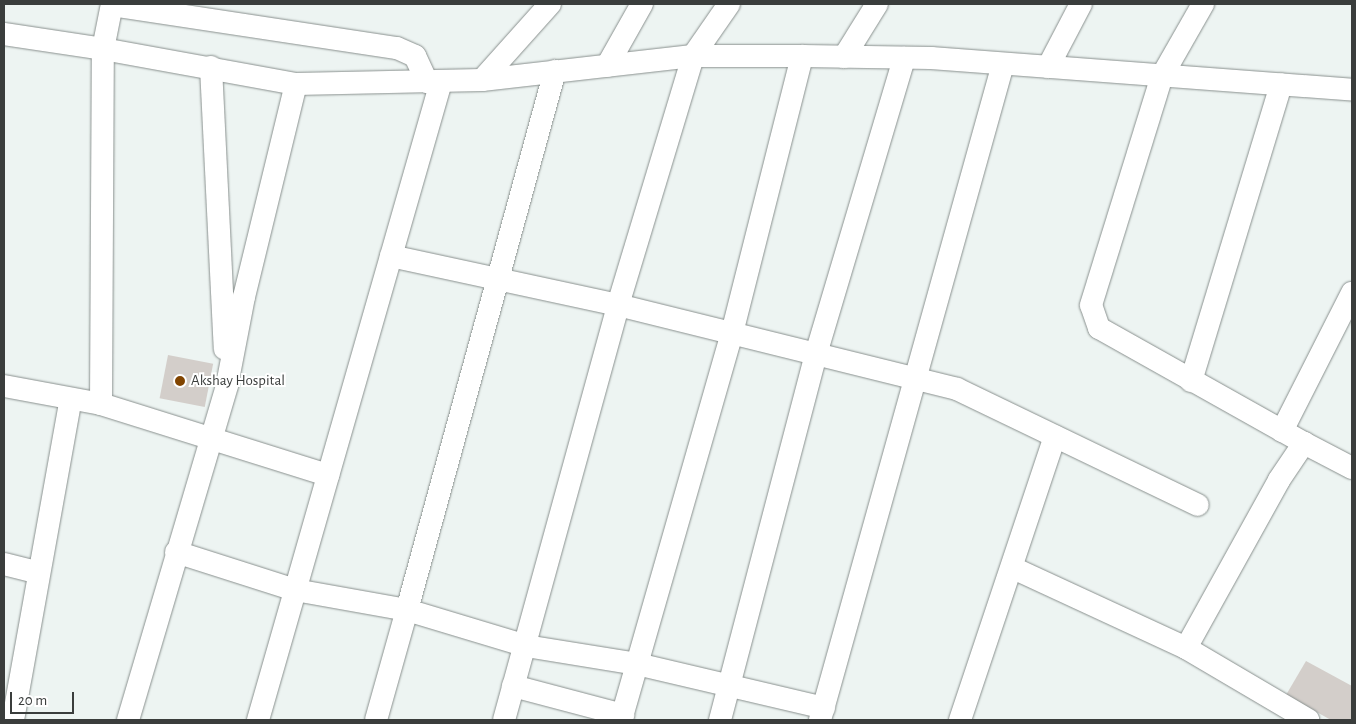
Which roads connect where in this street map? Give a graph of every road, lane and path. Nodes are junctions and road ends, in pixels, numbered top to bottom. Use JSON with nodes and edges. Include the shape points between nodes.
{"nodes":[{"id":1,"x":112,"y":4,"type":"edge"},
{"id":2,"x":550,"y":4,"type":"edge"},
{"id":3,"x":642,"y":4,"type":"edge"},
{"id":4,"x":729,"y":4,"type":"edge"},
{"id":5,"x":877,"y":4,"type":"edge"},
{"id":6,"x":1082,"y":4,"type":"edge"},
{"id":7,"x":1203,"y":4,"type":"edge"},
{"id":8,"x":4,"y":34,"type":"edge"},
{"id":9,"x":104,"y":49,"type":"junction"},
{"id":10,"x":693,"y":56,"type":"junction"},
{"id":11,"x":802,"y":56,"type":"junction"},
{"id":12,"x":844,"y":56,"type":"junction"},
{"id":13,"x":904,"y":58,"type":"junction"},
{"id":14,"x":1003,"y":64,"type":"junction"},
{"id":15,"x":607,"y":66,"type":"junction"},
{"id":16,"x":1048,"y":67,"type":"junction"},
{"id":17,"x":211,"y":68,"type":"junction"},
{"id":18,"x":555,"y":71,"type":"junction"},
{"id":19,"x":1162,"y":76,"type":"junction"},
{"id":20,"x":482,"y":80,"type":"junction"},
{"id":21,"x":434,"y":82,"type":"junction"},
{"id":22,"x":296,"y":84,"type":"junction"},
{"id":23,"x":1280,"y":84,"type":"junction"},
{"id":24,"x":1352,"y":90,"type":"edge"},
{"id":25,"x":391,"y":256,"type":"junction"},
{"id":26,"x":498,"y":279,"type":"junction"},
{"id":27,"x":1352,"y":293,"type":"edge"},
{"id":28,"x":618,"y":305,"type":"junction"},
{"id":29,"x":732,"y":333,"type":"junction"},
{"id":30,"x":816,"y":354,"type":"junction"},
{"id":31,"x":915,"y":379,"type":"junction"},
{"id":32,"x":1191,"y":381,"type":"junction"},
{"id":33,"x":227,"y":385,"type":"junction"},
{"id":34,"x":4,"y":386,"type":"edge"},
{"id":35,"x":70,"y":399,"type":"junction"},
{"id":36,"x":102,"y":404,"type":"junction"},
{"id":37,"x":1282,"y":431,"type":"junction"},
{"id":38,"x":1055,"y":436,"type":"junction"},
{"id":39,"x":209,"y":437,"type":"junction"},
{"id":40,"x":1304,"y":443,"type":"junction"},
{"id":41,"x":1352,"y":468,"type":"edge"},
{"id":42,"x":328,"y":475,"type":"junction"},
{"id":43,"x":1198,"y":505,"type":"dead end"},
{"id":44,"x":176,"y":552,"type":"junction"},
{"id":45,"x":4,"y":564,"type":"edge"},
{"id":46,"x":1013,"y":568,"type":"junction"},
{"id":47,"x":39,"y":573,"type":"junction"},
{"id":48,"x":295,"y":590,"type":"junction"},
{"id":49,"x":406,"y":610,"type":"junction"},
{"id":50,"x":526,"y":646,"type":"junction"},
{"id":51,"x":1186,"y":648,"type":"junction"},
{"id":52,"x":637,"y":664,"type":"junction"},
{"id":53,"x":730,"y":684,"type":"junction"},
{"id":54,"x":513,"y":686,"type":"junction"},
{"id":55,"x":822,"y":714,"type":"edge"},
{"id":56,"x":622,"y":718,"type":"edge"},
{"id":57,"x":13,"y":720,"type":"edge"},
{"id":58,"x":128,"y":720,"type":"edge"},
{"id":59,"x":258,"y":720,"type":"edge"},
{"id":60,"x":376,"y":720,"type":"edge"},
{"id":61,"x":504,"y":720,"type":"edge"},
{"id":62,"x":720,"y":720,"type":"edge"},
{"id":63,"x":960,"y":720,"type":"edge"},
{"id":64,"x":1308,"y":720,"type":"edge"}],
"edges":[{"from":1,"to":9,"type":"street"},
{"from":1,"to":21,"type":"street","via":[[397,48],[415,56]]},
{"from":2,"to":20,"type":"street"},
{"from":3,"to":15,"type":"street"},
{"from":4,"to":10,"type":"street"},
{"from":5,"to":12,"type":"street"},
{"from":6,"to":16,"type":"street"},
{"from":7,"to":19,"type":"street"},
{"from":8,"to":9,"type":"street"},
{"from":9,"to":17,"type":"street"},
{"from":9,"to":36,"type":"street"},
{"from":10,"to":11,"type":"street"},
{"from":10,"to":15,"type":"street"},
{"from":10,"to":28,"type":"street"},
{"from":11,"to":12,"type":"street"},
{"from":11,"to":29,"type":"street"},
{"from":12,"to":13,"type":"street"},
{"from":13,"to":14,"type":"street"},
{"from":13,"to":30,"type":"street"},
{"from":14,"to":16,"type":"street"},
{"from":14,"to":31,"type":"street"},
{"from":15,"to":18,"type":"street"},
{"from":16,"to":19,"type":"street"},
{"from":17,"to":22,"type":"street"},
{"from":17,"to":33,"type":"street"},
{"from":18,"to":20,"type":"street"},
{"from":18,"to":26,"type":"street"},
{"from":19,"to":23,"type":"street"},
{"from":19,"to":32,"type":"street","via":[[1091,305],[1099,328]]},
{"from":20,"to":21,"type":"street"},
{"from":21,"to":22,"type":"street"},
{"from":21,"to":25,"type":"street"},
{"from":22,"to":33,"type":"street","via":[[244,297]]},
{"from":23,"to":24,"type":"street"},
{"from":23,"to":32,"type":"street"},
{"from":25,"to":26,"type":"street"},
{"from":25,"to":42,"type":"street"},
{"from":26,"to":28,"type":"street"},
{"from":26,"to":49,"type":"street"},
{"from":27,"to":37,"type":"street"},
{"from":28,"to":29,"type":"street"},
{"from":28,"to":50,"type":"street","via":[[546,562]]},
{"from":29,"to":30,"type":"street"},
{"from":29,"to":52,"type":"street"},
{"from":30,"to":31,"type":"street"},
{"from":30,"to":53,"type":"street"},
{"from":31,"to":38,"type":"street","via":[[957,389]]},
{"from":31,"to":55,"type":"street"},
{"from":32,"to":37,"type":"street"},
{"from":33,"to":39,"type":"street"},
{"from":34,"to":35,"type":"street"},
{"from":35,"to":36,"type":"street"},
{"from":35,"to":47,"type":"street"},
{"from":36,"to":39,"type":"street"},
{"from":37,"to":40,"type":"street"},
{"from":38,"to":43,"type":"street"},
{"from":38,"to":46,"type":"street"},
{"from":39,"to":42,"type":"street"},
{"from":39,"to":44,"type":"street"},
{"from":40,"to":41,"type":"street"},
{"from":40,"to":51,"type":"street","via":[[1278,480]]},
{"from":42,"to":48,"type":"street"},
{"from":44,"to":48,"type":"street"},
{"from":44,"to":58,"type":"street"},
{"from":45,"to":47,"type":"street"},
{"from":46,"to":51,"type":"street"},
{"from":46,"to":63,"type":"street"},
{"from":47,"to":57,"type":"street"},
{"from":48,"to":49,"type":"street"},
{"from":48,"to":59,"type":"street"},
{"from":49,"to":50,"type":"street"},
{"from":49,"to":60,"type":"street"},
{"from":50,"to":52,"type":"street"},
{"from":50,"to":54,"type":"street"},
{"from":51,"to":64,"type":"street"},
{"from":52,"to":53,"type":"street"},
{"from":52,"to":56,"type":"street"},
{"from":53,"to":55,"type":"street"},
{"from":53,"to":62,"type":"street"},
{"from":54,"to":56,"type":"street"},
{"from":54,"to":61,"type":"street"}]}
